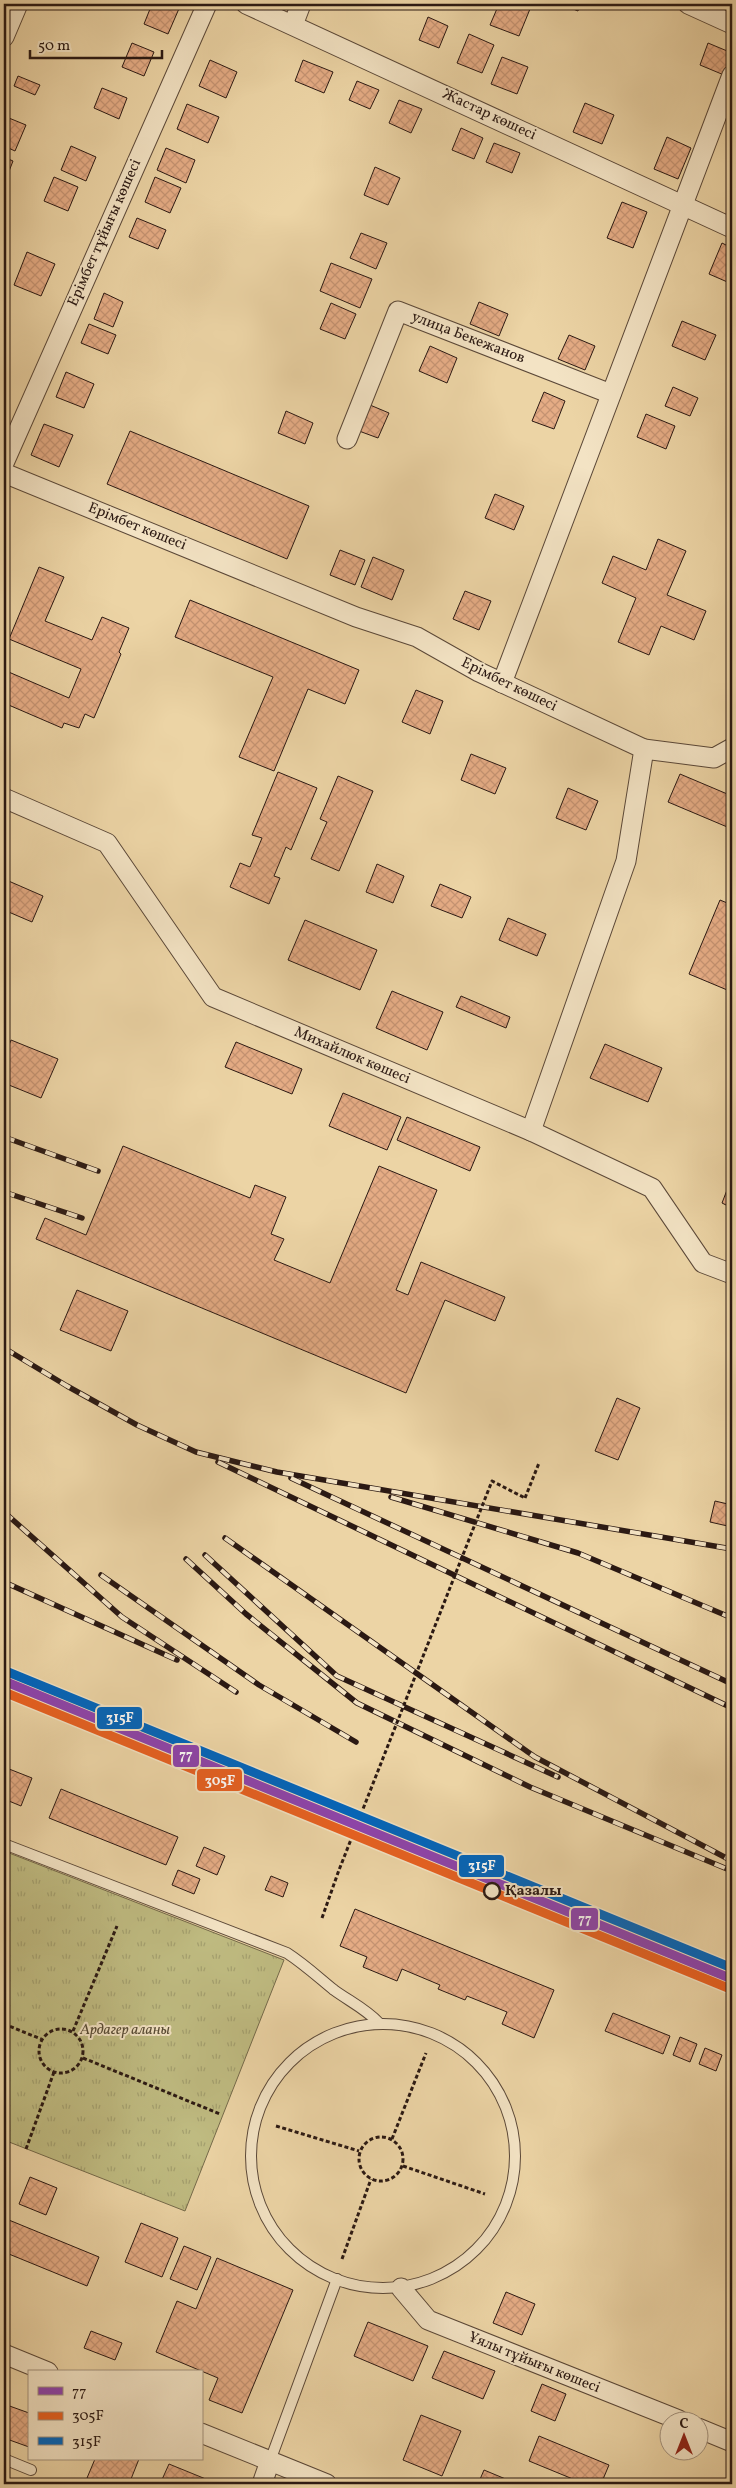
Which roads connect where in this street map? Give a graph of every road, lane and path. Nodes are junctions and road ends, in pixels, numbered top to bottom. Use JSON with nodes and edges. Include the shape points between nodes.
{"nodes":[{"id":1,"x":18,"y":4,"type":"edge"},
{"id":2,"x":207,"y":4,"type":"edge"},
{"id":3,"x":246,"y":4,"type":"edge"},
{"id":4,"x":301,"y":4,"type":"edge"},
{"id":5,"x":688,"y":4,"type":"edge"},
{"id":6,"x":732,"y":24,"type":"edge"},
{"id":7,"x":293,"y":25,"type":"junction"},
{"id":8,"x":4,"y":37,"type":"edge"},
{"id":9,"x":732,"y":75,"type":"edge"},
{"id":10,"x":682,"y":204,"type":"junction"},
{"id":11,"x":732,"y":228,"type":"edge"},
{"id":12,"x":611,"y":394,"type":"junction"},
{"id":13,"x":348,"y":439,"type":"dead end"},
{"id":14,"x":4,"y":463,"type":"edge"},
{"id":15,"x":4,"y":473,"type":"edge"},
{"id":16,"x":502,"y":683,"type":"junction"},
{"id":17,"x":732,"y":748,"type":"edge"},
{"id":18,"x":644,"y":749,"type":"junction"},
{"id":19,"x":4,"y":798,"type":"edge"},
{"id":20,"x":531,"y":1131,"type":"junction"},
{"id":21,"x":732,"y":1274,"type":"edge"},
{"id":22,"x":539,"y":1463,"type":"dead end"},
{"id":23,"x":4,"y":1844,"type":"edge"},
{"id":24,"x":322,"y":1918,"type":"dead end"},
{"id":25,"x":117,"y":1926,"type":"dead end"},
{"id":26,"x":379,"y":2023,"type":"junction"},
{"id":27,"x":4,"y":2024,"type":"edge"},
{"id":28,"x":73,"y":2032,"type":"junction"},
{"id":29,"x":41,"y":2039,"type":"junction"},
{"id":30,"x":426,"y":2053,"type":"dead end"},
{"id":31,"x":83,"y":2058,"type":"junction"},
{"id":32,"x":54,"y":2072,"type":"junction"},
{"id":33,"x":220,"y":2114,"type":"dead end"},
{"id":34,"x":276,"y":2126,"type":"dead end"},
{"id":35,"x":392,"y":2138,"type":"junction"},
{"id":36,"x":26,"y":2148,"type":"dead end"},
{"id":37,"x":359,"y":2151,"type":"junction"},
{"id":38,"x":403,"y":2166,"type":"junction"},
{"id":39,"x":371,"y":2179,"type":"junction"},
{"id":40,"x":485,"y":2194,"type":"dead end"},
{"id":41,"x":342,"y":2259,"type":"dead end"},
{"id":42,"x":337,"y":2279,"type":"junction"},
{"id":43,"x":401,"y":2288,"type":"junction"},
{"id":44,"x":4,"y":2354,"type":"edge"},
{"id":45,"x":43,"y":2370,"type":"edge"},
{"id":46,"x":658,"y":2411,"type":"edge"},
{"id":47,"x":708,"y":2432,"type":"edge"},
{"id":48,"x":202,"y":2434,"type":"edge"},
{"id":49,"x":732,"y":2442,"type":"edge"},
{"id":50,"x":4,"y":2459,"type":"edge"},
{"id":51,"x":270,"y":2461,"type":"junction"},
{"id":52,"x":31,"y":2470,"type":"dead end"},
{"id":53,"x":262,"y":2484,"type":"edge"},
{"id":54,"x":327,"y":2484,"type":"edge"}],
"edges":[{"from":1,"to":8,"type":"street"},
{"from":2,"to":14,"type":"street","name":"Ерімбет тұйығы көшесі"},
{"from":3,"to":7,"type":"street","name":"Жастар көшесі"},
{"from":4,"to":7,"type":"street"},
{"from":5,"to":6,"type":"street"},
{"from":7,"to":10,"type":"street","name":"Жастар көшесі"},
{"from":9,"to":10,"type":"street"},
{"from":10,"to":11,"type":"street","name":"Жастар көшесі"},
{"from":10,"to":12,"type":"street"},
{"from":12,"to":13,"type":"street","name":"улица Бекежанов","via":[[398,311]]},
{"from":12,"to":16,"type":"street"},
{"from":15,"to":16,"type":"street","name":"Ерімбет көшесі","via":[[356,618],[417,637]]},
{"from":16,"to":18,"type":"street","name":"Ерімбет көшесі"},
{"from":17,"to":18,"type":"street","name":"Ерімбет көшесі","via":[[714,758]]},
{"from":18,"to":20,"type":"street","via":[[626,861]]},
{"from":19,"to":20,"type":"street","name":"Михайлюк көшесі","via":[[107,844],[213,997]]},
{"from":20,"to":21,"type":"street","name":"Михайлюк көшесі","via":[[652,1188],[703,1263]]},
{"from":22,"to":24,"type":"path","bridge":true,"via":[[525,1498],[492,1482]]},
{"from":23,"to":26,"type":"lane","via":[[287,1953],[368,2011]]},
{"from":25,"to":28,"type":"path"},
{"from":26,"to":42,"type":"lane","via":[[328,2034],[287,2063],[258,2106],[249,2152],[260,2208],[301,2262]]},
{"from":26,"to":43,"type":"lane","via":[[435,2034],[478,2062],[509,2112],[516,2163],[506,2207],[480,2247],[449,2271]]},
{"from":27,"to":29,"type":"path"},
{"from":28,"to":29,"type":"path","via":[[56,2028]]},
{"from":28,"to":31,"type":"path","via":[[83,2043]]},
{"from":29,"to":32,"type":"path","via":[[40,2058]]},
{"from":30,"to":35,"type":"path"},
{"from":31,"to":32,"type":"path","via":[[71,2071]]},
{"from":31,"to":33,"type":"path"},
{"from":32,"to":36,"type":"path"},
{"from":34,"to":37,"type":"path"},
{"from":35,"to":37,"type":"path","via":[[373,2137]]},
{"from":35,"to":38,"type":"path","via":[[403,2150]]},
{"from":37,"to":39,"type":"path","via":[[360,2167]]},
{"from":38,"to":39,"type":"path","via":[[390,2180]]},
{"from":38,"to":40,"type":"path"},
{"from":39,"to":41,"type":"path"},
{"from":42,"to":43,"type":"lane","via":[[350,2285]]},
{"from":42,"to":51,"type":"lane"},
{"from":43,"to":46,"type":"street","name":"Ұялы тұйығы көшесі","via":[[428,2320]]},
{"from":44,"to":45,"type":"street"},
{"from":47,"to":49,"type":"street"},
{"from":48,"to":51,"type":"street"},
{"from":50,"to":52,"type":"lane"},
{"from":51,"to":53,"type":"street"},
{"from":51,"to":54,"type":"street"}]}
